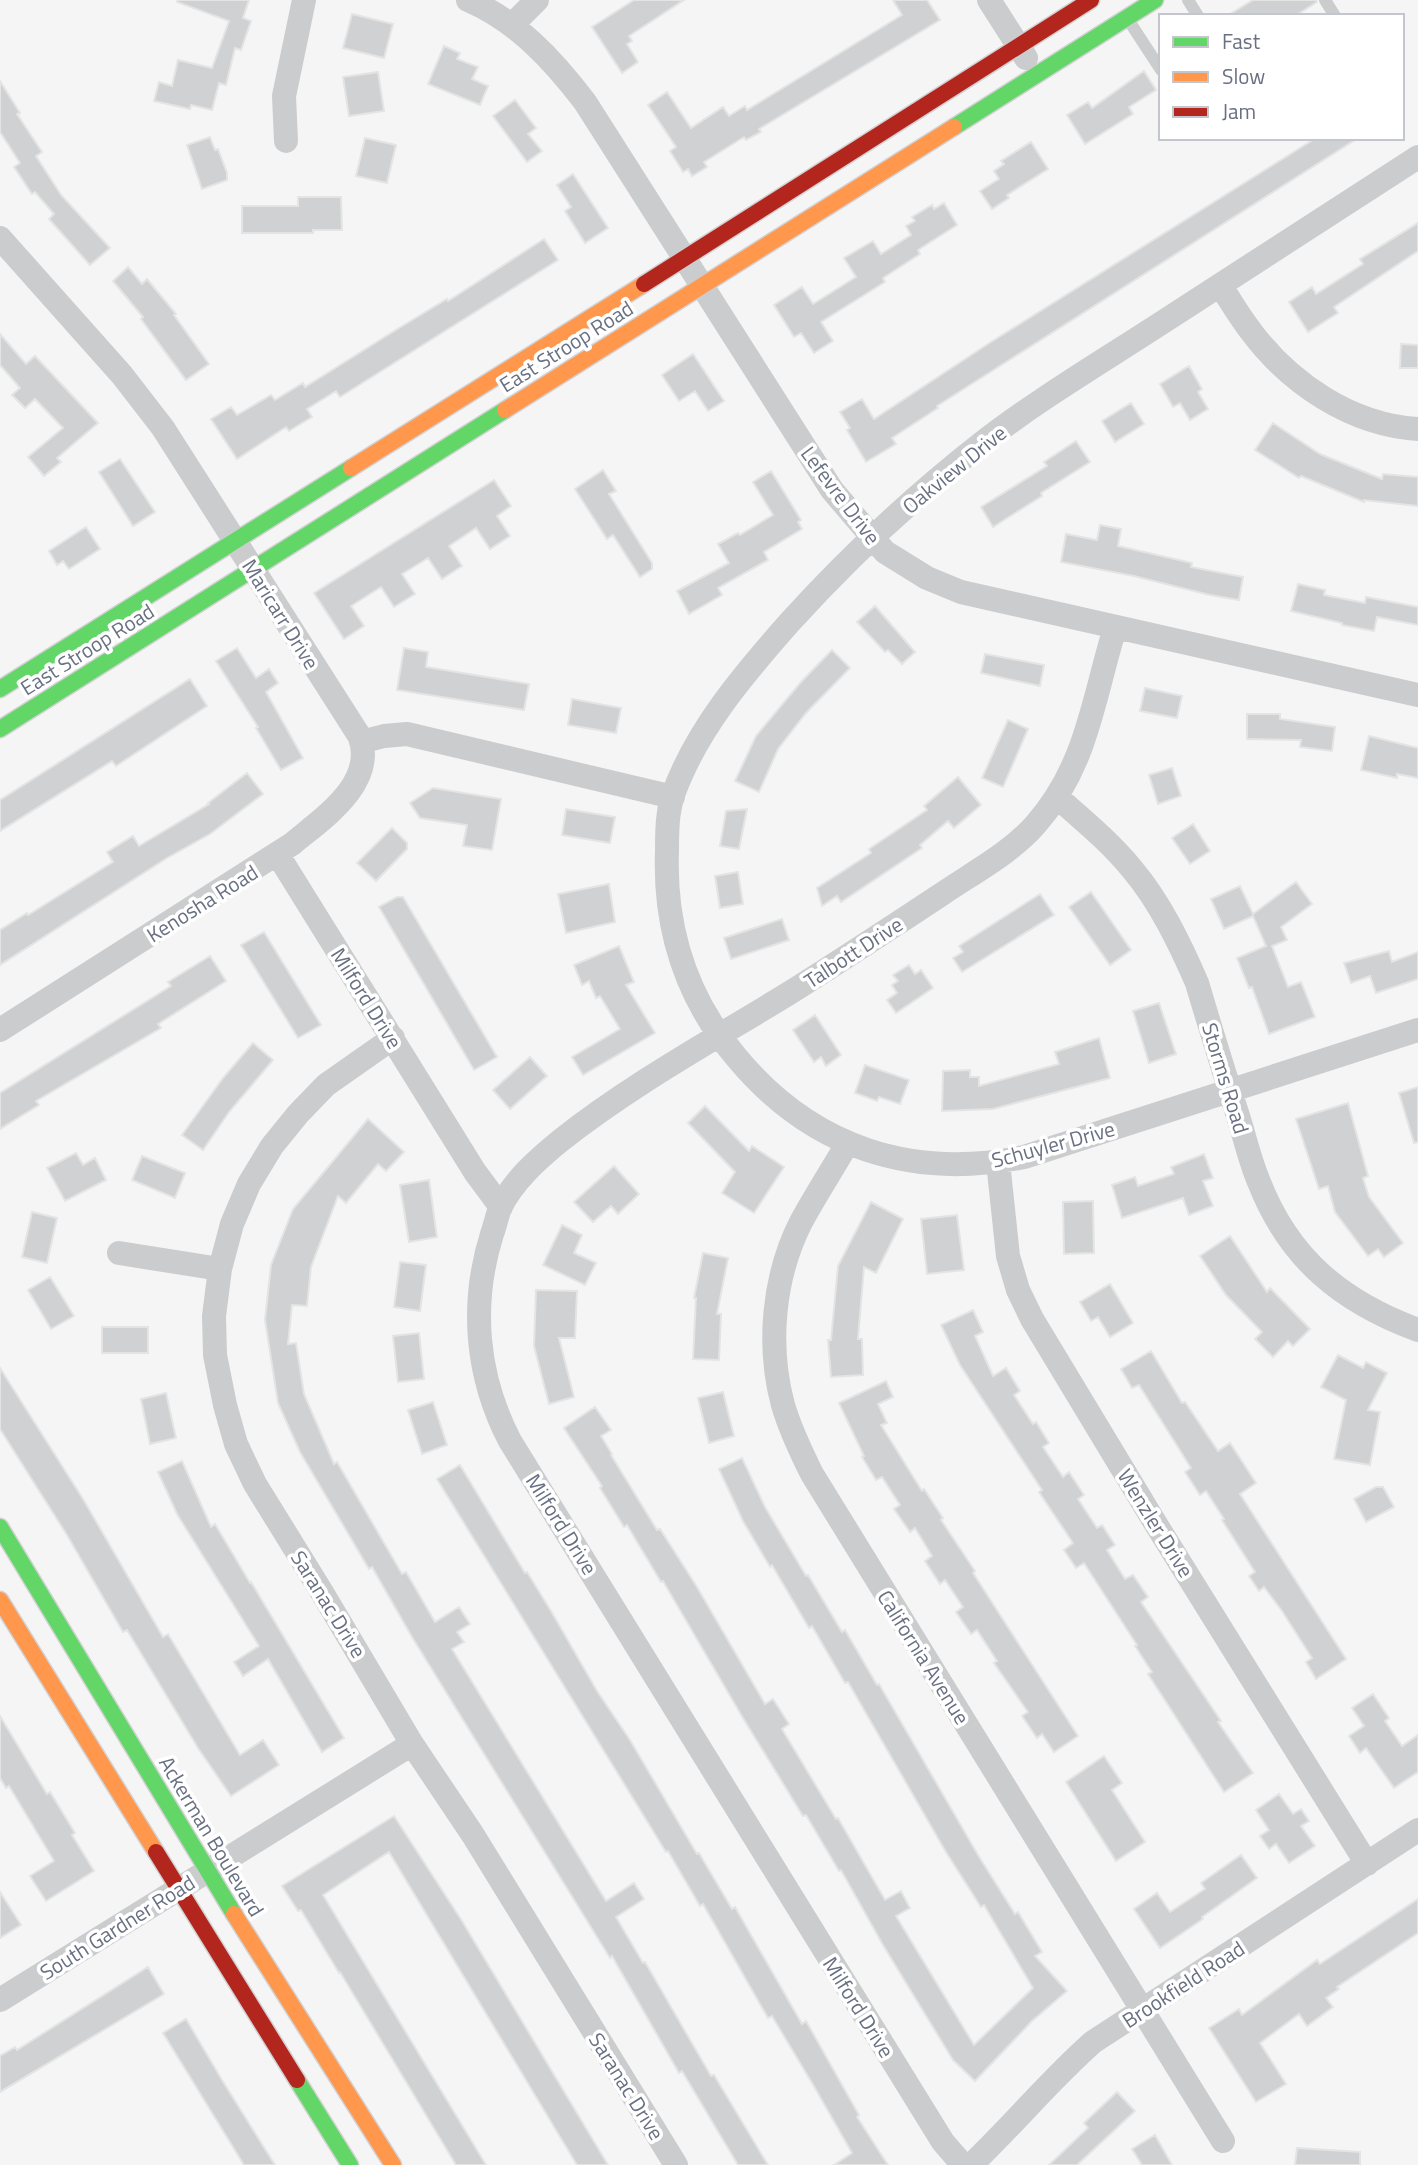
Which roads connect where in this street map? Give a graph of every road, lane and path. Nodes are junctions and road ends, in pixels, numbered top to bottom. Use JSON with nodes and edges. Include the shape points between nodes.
{"nodes":[{"id":1,"x":304,"y":0,"type":"edge"},
{"id":2,"x":468,"y":0,"type":"edge"},
{"id":3,"x":537,"y":0,"type":"edge"},
{"id":4,"x":989,"y":0,"type":"edge"},
{"id":5,"x":1091,"y":0,"type":"edge"},
{"id":6,"x":1155,"y":0,"type":"edge"},
{"id":7,"x":1127,"y":18,"type":"junction"},
{"id":8,"x":512,"y":25,"type":"junction"},
{"id":9,"x":1019,"y":47,"type":"junction"},
{"id":10,"x":1159,"y":67,"type":"edge"},
{"id":11,"x":1036,"y":74,"type":"junction"},
{"id":12,"x":286,"y":141,"type":"dead end"},
{"id":13,"x":1418,"y":157,"type":"edge"},
{"id":14,"x":0,"y":237,"type":"edge"},
{"id":15,"x":684,"y":260,"type":"junction"},
{"id":16,"x":1220,"y":285,"type":"junction"},
{"id":17,"x":700,"y":286,"type":"junction"},
{"id":18,"x":1418,"y":429,"type":"edge"},
{"id":19,"x":872,"y":538,"type":"junction"},
{"id":20,"x":236,"y":541,"type":"junction"},
{"id":21,"x":253,"y":569,"type":"junction"},
{"id":22,"x":1115,"y":628,"type":"junction"},
{"id":23,"x":0,"y":689,"type":"edge"},
{"id":24,"x":1418,"y":695,"type":"edge"},
{"id":25,"x":0,"y":729,"type":"edge"},
{"id":26,"x":361,"y":742,"type":"junction"},
{"id":27,"x":673,"y":797,"type":"junction"},
{"id":28,"x":1057,"y":797,"type":"junction"},
{"id":29,"x":278,"y":855,"type":"junction"},
{"id":30,"x":0,"y":1030,"type":"edge"},
{"id":31,"x":1418,"y":1030,"type":"edge"},
{"id":32,"x":719,"y":1035,"type":"junction"},
{"id":33,"x":393,"y":1038,"type":"junction"},
{"id":34,"x":1230,"y":1091,"type":"junction"},
{"id":35,"x":847,"y":1144,"type":"junction"},
{"id":36,"x":998,"y":1162,"type":"junction"},
{"id":37,"x":501,"y":1207,"type":"junction"},
{"id":38,"x":119,"y":1253,"type":"dead end"},
{"id":39,"x":220,"y":1269,"type":"junction"},
{"id":40,"x":1418,"y":1330,"type":"edge"},
{"id":41,"x":0,"y":1527,"type":"edge"},
{"id":42,"x":0,"y":1600,"type":"edge"},
{"id":43,"x":412,"y":1744,"type":"junction"},
{"id":44,"x":1418,"y":1830,"type":"edge"},
{"id":45,"x":1367,"y":1864,"type":"junction"},
{"id":46,"x":207,"y":1871,"type":"junction"},
{"id":47,"x":180,"y":1888,"type":"junction"},
{"id":48,"x":0,"y":2000,"type":"edge"},
{"id":49,"x":1143,"y":2011,"type":"junction"},
{"id":50,"x":1223,"y":2141,"type":"dead end"},
{"id":51,"x":350,"y":2165,"type":"edge"},
{"id":52,"x":393,"y":2165,"type":"edge"},
{"id":53,"x":676,"y":2165,"type":"edge"},
{"id":54,"x":963,"y":2165,"type":"edge"},
{"id":55,"x":971,"y":2165,"type":"edge"}],
"edges":[{"from":1,"to":12,"type":"street","via":[[284,96]]},
{"from":2,"to":8,"type":"street","name":"Lefevre Drive"},
{"from":3,"to":8,"type":"street"},
{"from":4,"to":9,"type":"street"},
{"from":5,"to":9,"type":"main road","name":"East Stroop Road"},
{"from":6,"to":7,"type":"main road","name":"East Stroop Road"},
{"from":7,"to":10,"type":"lane"},
{"from":7,"to":11,"type":"main road","name":"East Stroop Road"},
{"from":8,"to":15,"type":"street","name":"Lefevre Drive","via":[[537,46],[585,102]]},
{"from":9,"to":11,"type":"street"},
{"from":9,"to":15,"type":"main road","name":"East Stroop Road"},
{"from":11,"to":17,"type":"main road","name":"East Stroop Road"},
{"from":13,"to":16,"type":"street","name":"Oakview Drive"},
{"from":14,"to":20,"type":"street","name":"Maricarr Drive","via":[[163,428]]},
{"from":15,"to":17,"type":"street","name":"Lefevre Drive"},
{"from":15,"to":20,"type":"main road","name":"East Stroop Road"},
{"from":16,"to":18,"type":"street","via":[[1251,332],[1313,392],[1376,421]]},
{"from":16,"to":19,"type":"street","name":"Oakview Drive","via":[[984,442]]},
{"from":17,"to":19,"type":"street","name":"Lefevre Drive","via":[[820,473]]},
{"from":17,"to":21,"type":"main road","name":"East Stroop Road"},
{"from":19,"to":22,"type":"street","name":"Lefevre Drive","via":[[896,560],[961,592]]},
{"from":19,"to":27,"type":"street","name":"Oakview Drive","via":[[828,580],[732,692],[706,730]]},
{"from":20,"to":21,"type":"street","name":"Maricarr Drive"},
{"from":20,"to":23,"type":"main road","name":"East Stroop Road"},
{"from":21,"to":25,"type":"main road","name":"East Stroop Road"},
{"from":21,"to":26,"type":"street","name":"Maricarr Drive"},
{"from":22,"to":24,"type":"street","name":"Lefevre Drive"},
{"from":22,"to":28,"type":"street","name":"Talbott Drive","via":[[1085,740]]},
{"from":26,"to":27,"type":"street","via":[[407,734]]},
{"from":26,"to":29,"type":"street","name":"Kenosha Road","via":[[363,758],[355,785]]},
{"from":27,"to":32,"type":"street","name":"Oakview Drive","via":[[667,827],[670,922],[692,989]]},
{"from":28,"to":32,"type":"street","name":"Talbott Drive","via":[[1011,847]]},
{"from":28,"to":34,"type":"street","name":"Storms Road","via":[[1134,870],[1160,909],[1196,983]]},
{"from":29,"to":30,"type":"street","name":"Kenosha Road"},
{"from":29,"to":33,"type":"street","name":"Milford Drive"},
{"from":31,"to":34,"type":"street","name":"Schuyler Drive"},
{"from":32,"to":35,"type":"street","name":"Schuyler Drive","via":[[752,1077],[784,1106]]},
{"from":32,"to":37,"type":"street","name":"Talbott Drive","via":[[590,1118],[540,1158]]},
{"from":33,"to":37,"type":"street","name":"Milford Drive"},
{"from":33,"to":39,"type":"street","name":"Saranac Drive","via":[[326,1086],[272,1146],[232,1224]]},
{"from":34,"to":36,"type":"street","name":"Schuyler Drive"},
{"from":34,"to":40,"type":"street","name":"Storms Road","via":[[1258,1182],[1292,1243],[1341,1293]]},
{"from":35,"to":36,"type":"street","name":"Schuyler Drive","via":[[928,1164]]},
{"from":35,"to":49,"type":"street","name":"California Avenue","via":[[800,1224],[779,1289],[775,1364],[794,1438]]},
{"from":36,"to":45,"type":"street","name":"Wenzler Drive","via":[[1008,1256],[1032,1319]]},
{"from":37,"to":54,"type":"street","name":"Milford Drive","via":[[487,1250],[478,1323],[482,1363],[503,1429],[943,2142]]},
{"from":38,"to":39,"type":"street"},
{"from":39,"to":43,"type":"street","name":"Saranac Drive","via":[[215,1355],[236,1444],[255,1485]]},
{"from":41,"to":46,"type":"main road","name":"Ackerman Boulevard"},
{"from":42,"to":47,"type":"main road"},
{"from":43,"to":46,"type":"street","name":"South Gardner Road"},
{"from":43,"to":53,"type":"street","name":"Saranac Drive"},
{"from":44,"to":45,"type":"street","name":"Brookfield Road"},
{"from":45,"to":49,"type":"street","name":"Brookfield Road"},
{"from":46,"to":47,"type":"street","name":"South Gardner Road"},
{"from":46,"to":52,"type":"main road","name":"Ackerman Boulevard"},
{"from":47,"to":48,"type":"street","name":"South Gardner Road"},
{"from":47,"to":51,"type":"main road"},
{"from":49,"to":50,"type":"street","name":"California Avenue"},
{"from":49,"to":55,"type":"street","name":"Brookfield Road","via":[[1093,2042],[1067,2065]]}]}
